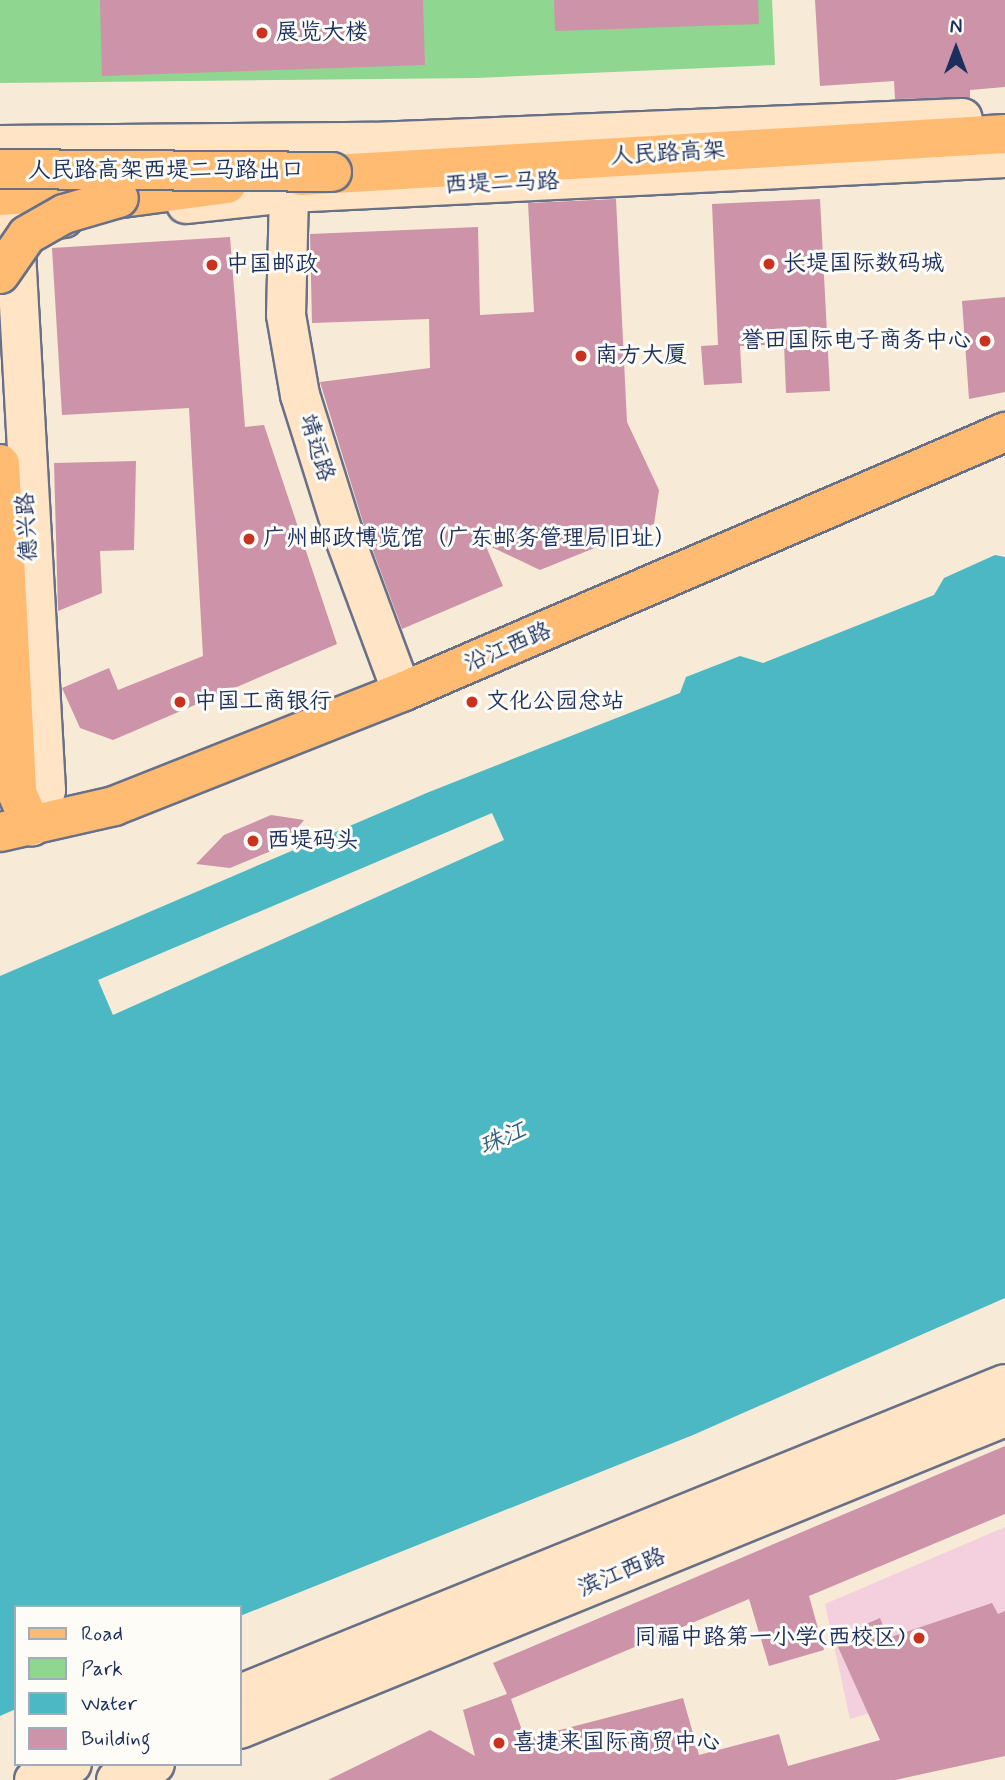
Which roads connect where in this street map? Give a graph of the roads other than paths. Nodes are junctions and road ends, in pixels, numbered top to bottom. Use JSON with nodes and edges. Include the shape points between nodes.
{"nodes":[{"id":1,"x":1000,"y":136,"type":"edge"},
{"id":2,"x":0,"y":145,"type":"edge"},
{"id":3,"x":141,"y":145,"type":"junction"},
{"id":4,"x":0,"y":172,"type":"edge"},
{"id":5,"x":332,"y":172,"type":"junction"},
{"id":6,"x":289,"y":193,"type":"junction"},
{"id":7,"x":119,"y":198,"type":"junction"},
{"id":8,"x":3,"y":215,"type":"edge"},
{"id":9,"x":0,"y":274,"type":"edge"},
{"id":10,"x":1002,"y":433,"type":"edge"},
{"id":11,"x":0,"y":464,"type":"edge"},
{"id":12,"x":402,"y":692,"type":"junction"},
{"id":13,"x":16,"y":829,"type":"edge"},
{"id":14,"x":1005,"y":1384,"type":"edge"},
{"id":15,"x":1005,"y":1417,"type":"edge"},
{"id":16,"x":242,"y":1694,"type":"edge"},
{"id":17,"x":242,"y":1728,"type":"edge"},
{"id":18,"x":67,"y":1766,"type":"edge"},
{"id":19,"x":146,"y":1766,"type":"edge"},
{"id":20,"x":104,"y":1775,"type":"edge"},
{"id":21,"x":34,"y":1780,"type":"edge"}],
"edges":[{"from":1,"to":3,"type":"main road","name":"西堤二马路"},
{"from":1,"to":5,"type":"main road","name":"人民路高架"},
{"from":1,"to":6,"type":"main road","name":"西堤二马路"},
{"from":2,"to":3,"type":"main road","name":"西堤二马路"},
{"from":3,"to":4,"type":"main road"},
{"from":4,"to":5,"type":"main road","name":"人民路高架西堤二马路出口","bridge":true},
{"from":5,"to":7,"type":"main road","bridge":true},
{"from":5,"to":8,"type":"main road","bridge":true},
{"from":6,"to":8,"type":"main road","name":"西堤二马路"},
{"from":6,"to":12,"type":"main road","name":"靖远路","via":[[286,315],[300,395],[345,539]]},
{"from":7,"to":8,"type":"main road","bridge":true},
{"from":7,"to":9,"type":"main road","bridge":true,"via":[[64,214],[27,235]]},
{"from":8,"to":13,"type":"main road","name":"德兴路","via":[[46,790]]},
{"from":10,"to":12,"type":"main road","name":"沿江西路"},
{"from":11,"to":13,"type":"main road"},
{"from":12,"to":13,"type":"main road","name":"沿江西路","via":[[114,806]]},
{"from":14,"to":16,"type":"main road","name":"滨江西路"},
{"from":15,"to":17,"type":"main road","name":"滨江西路"},
{"from":18,"to":21,"type":"main road"},
{"from":19,"to":20,"type":"main road"}]}
